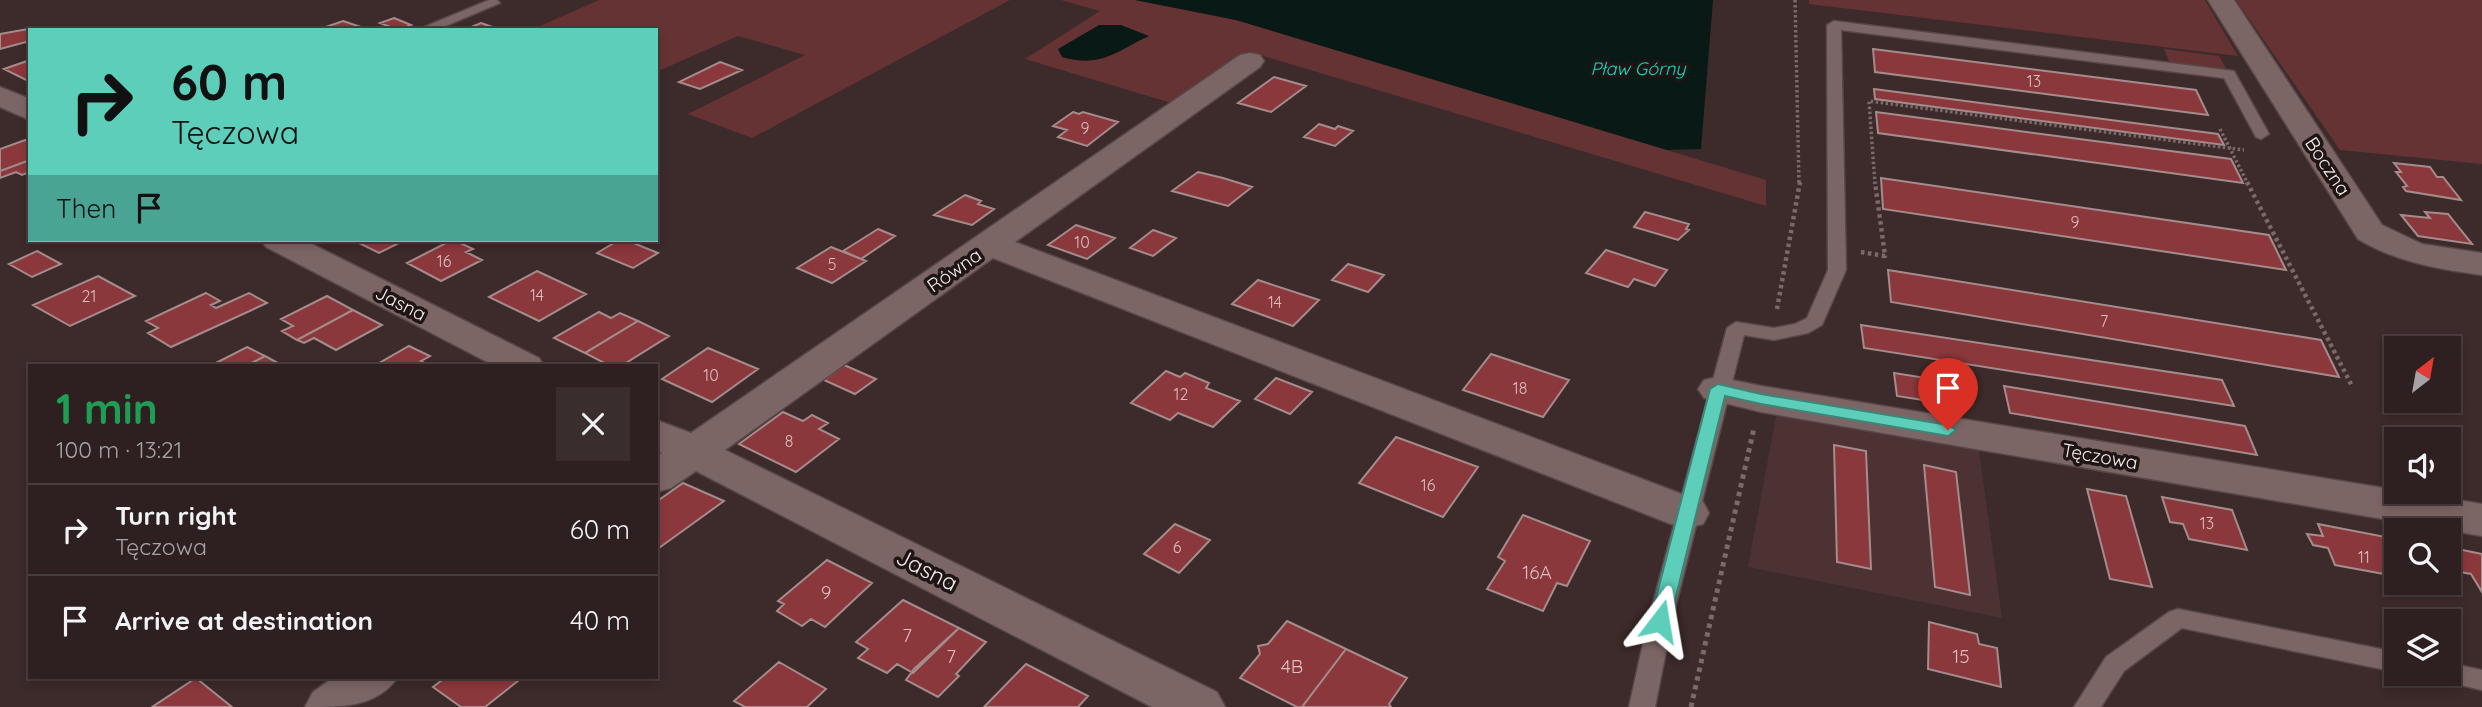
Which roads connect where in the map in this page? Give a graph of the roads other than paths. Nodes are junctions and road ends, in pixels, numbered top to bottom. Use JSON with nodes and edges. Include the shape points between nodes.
{"nodes":[{"id":1,"x":2221,"y":0,"type":"edge"},
{"id":2,"x":494,"y":3,"type":"dead end"},
{"id":3,"x":428,"y":28,"type":"edge"},
{"id":4,"x":1250,"y":61,"type":"dead end"},
{"id":5,"x":0,"y":96,"type":"edge"},
{"id":6,"x":28,"y":110,"type":"edge"},
{"id":7,"x":2256,"y":142,"type":"road end"},
{"id":8,"x":290,"y":242,"type":"edge"},
{"id":9,"x":990,"y":245,"type":"junction"},
{"id":10,"x":2482,"y":264,"type":"edge"},
{"id":11,"x":513,"y":364,"type":"edge"},
{"id":12,"x":1718,"y":389,"type":"junction"},
{"id":13,"x":675,"y":442,"type":"edge"},
{"id":14,"x":658,"y":474,"type":"edge"},
{"id":15,"x":1687,"y":513,"type":"junction"},
{"id":16,"x":2482,"y":520,"type":"edge"},
{"id":17,"x":2384,"y":660,"type":"edge"},
{"id":18,"x":2461,"y":676,"type":"edge"},
{"id":19,"x":370,"y":679,"type":"edge"},
{"id":20,"x":2482,"y":680,"type":"edge"},
{"id":21,"x":331,"y":707,"type":"edge"},
{"id":22,"x":1199,"y":707,"type":"edge"},
{"id":23,"x":1642,"y":707,"type":"edge"},
{"id":24,"x":2087,"y":707,"type":"edge"}],
"edges":[{"from":1,"to":10,"type":"street","name":"Boczna","via":[[2370,232],[2422,256]]},
{"from":2,"to":3,"type":"lane"},
{"from":4,"to":9,"type":"street","name":"Równa"},
{"from":5,"to":6,"type":"street"},
{"from":7,"to":12,"type":"lane","via":[[2229,74],[1834,24],[1837,270],[1815,321],[1774,334],[1736,328]]},
{"from":8,"to":11,"type":"street","name":"Jasna"},
{"from":9,"to":13,"type":"street","name":"Równa"},
{"from":9,"to":15,"type":"street"},
{"from":12,"to":15,"type":"lane"},
{"from":12,"to":16,"type":"street","name":"Tęczowa"},
{"from":13,"to":14,"type":"street","name":"Równa"},
{"from":13,"to":22,"type":"street","name":"Jasna"},
{"from":15,"to":23,"type":"lane"},
{"from":17,"to":24,"type":"lane","via":[[2178,618],[2115,664]]},
{"from":18,"to":20,"type":"lane"},
{"from":19,"to":21,"type":"street"}]}
